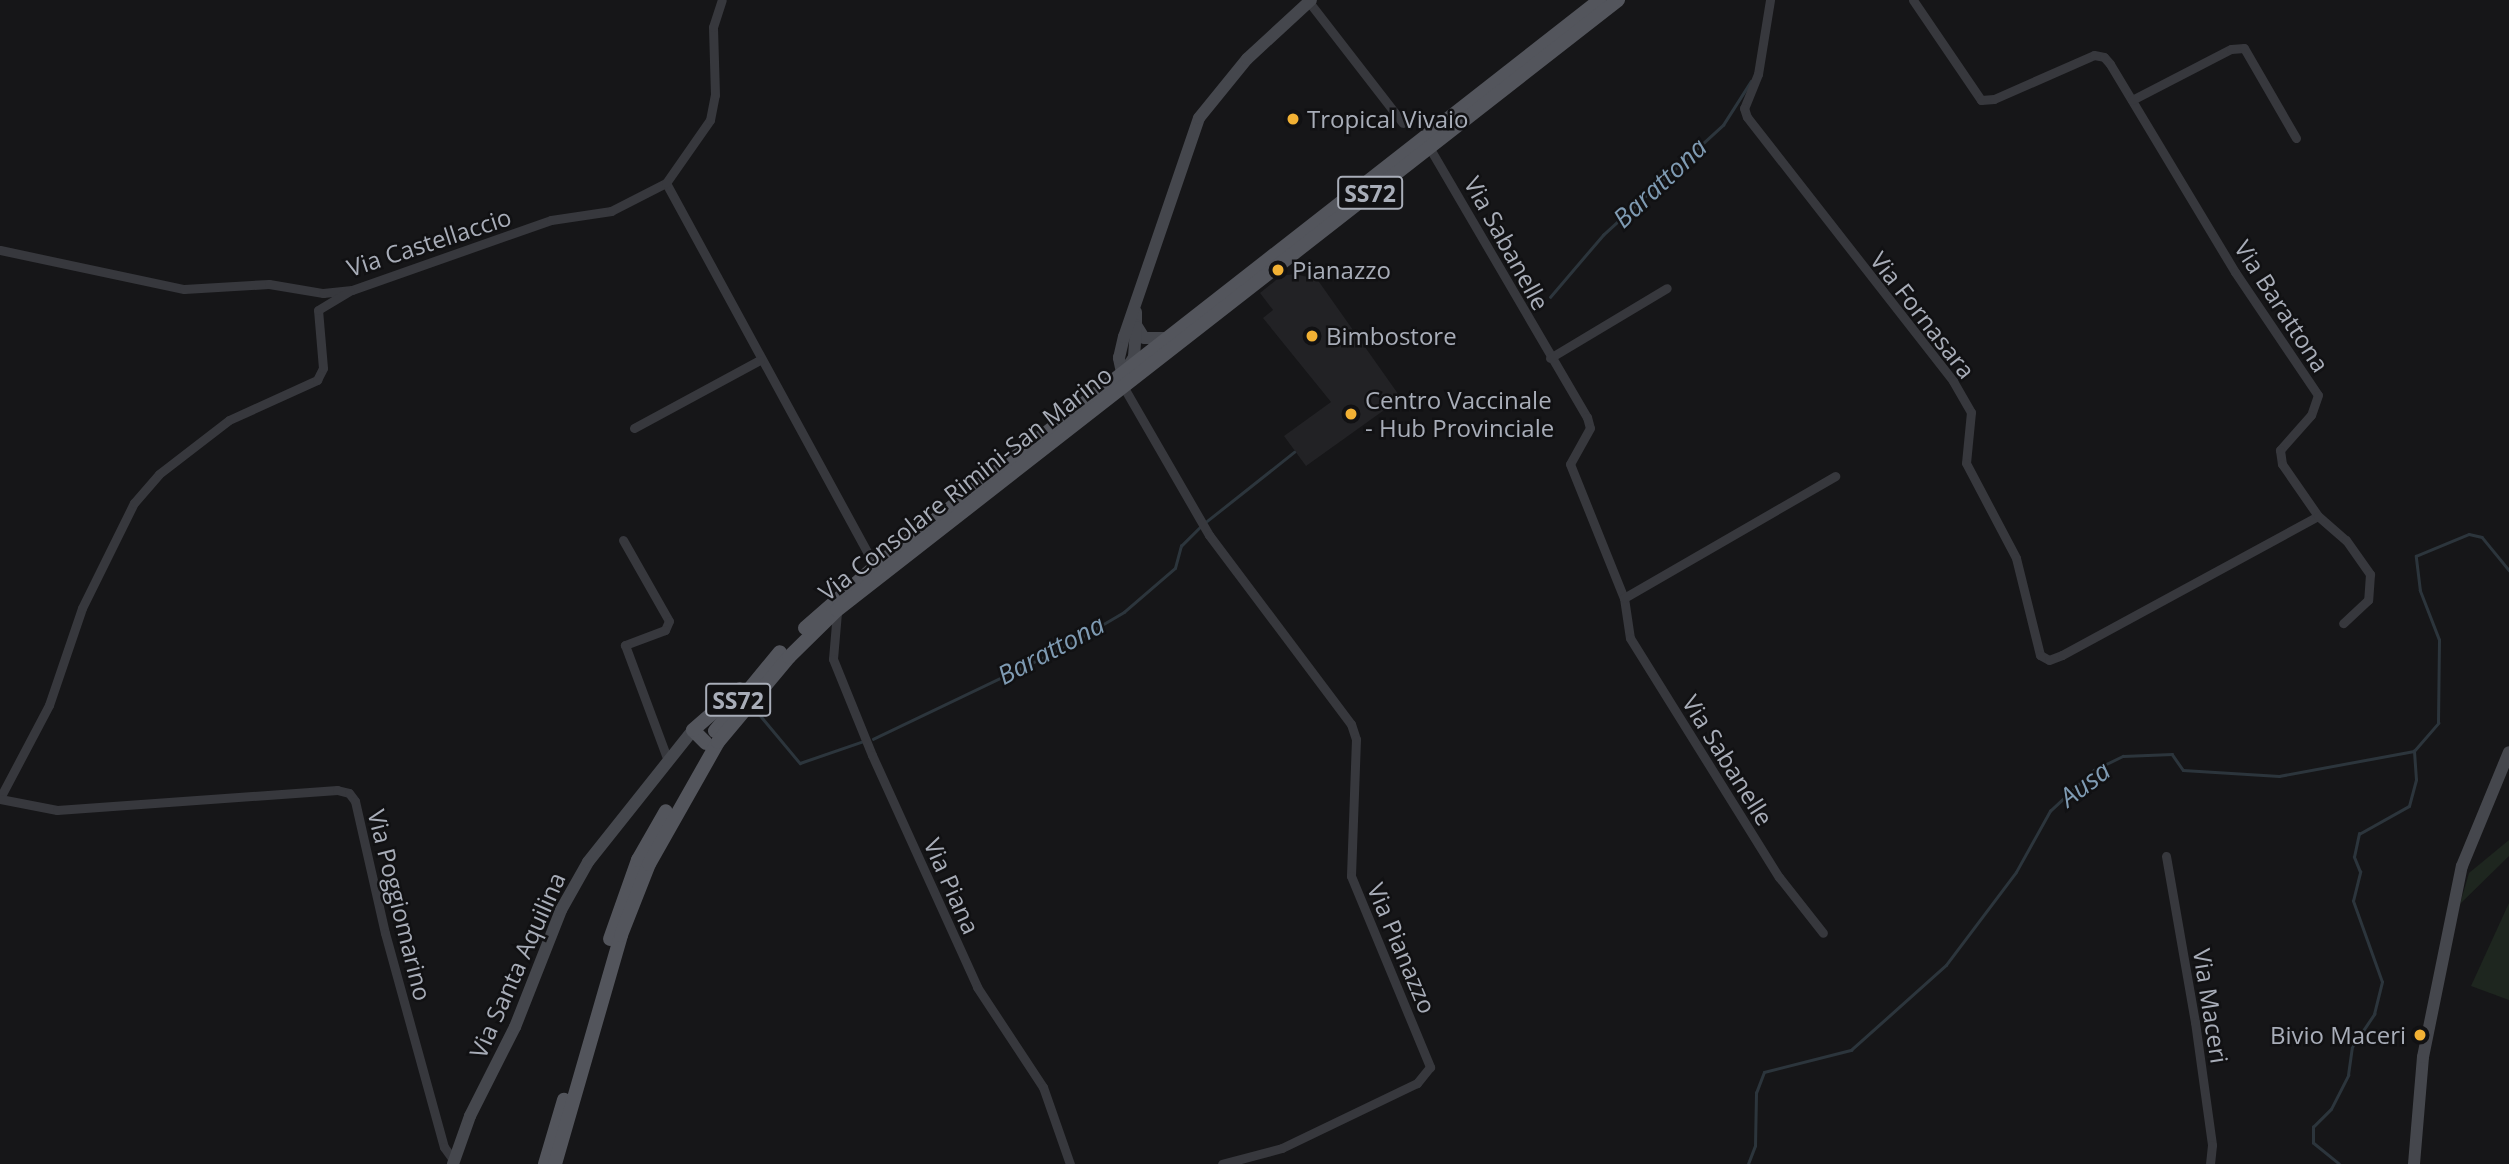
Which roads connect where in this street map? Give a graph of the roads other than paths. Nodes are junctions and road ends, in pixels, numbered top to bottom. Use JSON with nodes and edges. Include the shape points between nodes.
{"nodes":[{"id":1,"x":722,"y":0,"type":"edge"},
{"id":2,"x":1600,"y":0,"type":"edge"},
{"id":3,"x":1618,"y":0,"type":"edge"},
{"id":4,"x":1770,"y":0,"type":"edge"},
{"id":5,"x":1913,"y":0,"type":"edge"},
{"id":6,"x":1310,"y":1,"type":"edge"},
{"id":7,"x":2132,"y":100,"type":"junction"},
{"id":8,"x":1403,"y":124,"type":"dead end"},
{"id":9,"x":2296,"y":138,"type":"dead end"},
{"id":10,"x":1429,"y":147,"type":"junction"},
{"id":11,"x":666,"y":183,"type":"junction"},
{"id":12,"x":0,"y":250,"type":"edge"},
{"id":13,"x":1667,"y":288,"type":"dead end"},
{"id":14,"x":352,"y":290,"type":"junction"},
{"id":15,"x":1136,"y":304,"type":"junction"},
{"id":16,"x":1136,"y":325,"type":"junction"},
{"id":17,"x":1170,"y":337,"type":"junction"},
{"id":18,"x":1550,"y":358,"type":"junction"},
{"id":19,"x":760,"y":360,"type":"junction"},
{"id":20,"x":1124,"y":379,"type":"junction"},
{"id":21,"x":634,"y":428,"type":"dead end"},
{"id":22,"x":1835,"y":477,"type":"dead end"},
{"id":23,"x":2318,"y":516,"type":"junction"},
{"id":24,"x":623,"y":540,"type":"dead end"},
{"id":25,"x":875,"y":567,"type":"junction"},
{"id":26,"x":1624,"y":598,"type":"junction"},
{"id":27,"x":838,"y":610,"type":"junction"},
{"id":28,"x":2343,"y":623,"type":"dead end"},
{"id":29,"x":700,"y":736,"type":"junction"},
{"id":30,"x":2509,"y":752,"type":"edge"},
{"id":31,"x":667,"y":758,"type":"junction"},
{"id":32,"x":0,"y":799,"type":"edge"},
{"id":33,"x":2166,"y":856,"type":"dead end"},
{"id":34,"x":1823,"y":933,"type":"dead end"},
{"id":35,"x":453,"y":1163,"type":"edge"},
{"id":36,"x":545,"y":1164,"type":"edge"},
{"id":37,"x":555,"y":1164,"type":"edge"},
{"id":38,"x":1070,"y":1164,"type":"edge"},
{"id":39,"x":1222,"y":1164,"type":"edge"},
{"id":40,"x":2210,"y":1164,"type":"edge"},
{"id":41,"x":2414,"y":1164,"type":"edge"}],
"edges":[{"from":1,"to":11,"type":"street","name":"Via Castellaccio","via":[[713,27],[715,95],[710,120]]},
{"from":2,"to":17,"type":"main road","name":"Via Consolare Rimini-San Marino","number":"SS72"},
{"from":3,"to":10,"type":"main road","name":"Via Consolare Rimini-San Marino","number":"SS72"},
{"from":4,"to":23,"type":"street","name":"Via Fornasara","via":[[1758,74],[1744,108],[1746,117],[1953,381],[1971,412],[1966,463],[2016,558],[2040,655],[2049,660],[2062,655]]},
{"from":5,"to":7,"type":"street","name":"Via Barattona","via":[[1981,100],[1994,99],[2094,55],[2104,57]]},
{"from":6,"to":8,"type":"street"},
{"from":6,"to":15,"type":"street","via":[[1247,59],[1199,118]]},
{"from":7,"to":9,"type":"street","via":[[2231,49],[2244,48]]},
{"from":7,"to":23,"type":"street","name":"Via Barattona","via":[[2235,272],[2318,395],[2311,415],[2280,450],[2281,464]]},
{"from":10,"to":18,"type":"street","name":"Via Sabanelle"},
{"from":10,"to":20,"type":"main road","name":"Via Consolare Rimini-San Marino","number":"SS72"},
{"from":11,"to":14,"type":"street","name":"Via Castellaccio","via":[[611,211],[551,220]]},
{"from":11,"to":19,"type":"street","name":"Via Consolare Rimini-San Marino"},
{"from":12,"to":14,"type":"street","name":"Via Castellaccio","via":[[184,289],[240,284],[323,293]]},
{"from":13,"to":18,"type":"street"},
{"from":14,"to":32,"type":"street","name":"Via Poggiomarino","via":[[318,310],[323,368],[317,380],[229,420],[159,474],[134,503],[82,608],[44,714]]},
{"from":15,"to":16,"type":"street"},
{"from":15,"to":20,"type":"street","via":[[1119,358]]},
{"from":16,"to":17,"type":"street","via":[[1153,341]]},
{"from":16,"to":20,"type":"street","via":[[1134,357]]},
{"from":17,"to":20,"type":"main road","name":"Via Consolare Rimini-San Marino","number":"SS72"},
{"from":18,"to":26,"type":"street","name":"Via Sabanelle","via":[[1587,417],[1590,428],[1570,464]]},
{"from":19,"to":21,"type":"street"},
{"from":19,"to":25,"type":"street","name":"Via Consolare Rimini-San Marino"},
{"from":20,"to":25,"type":"main road","name":"Via Consolare Rimini-San Marino","number":"SS72"},
{"from":20,"to":27,"type":"main road","name":"Via Consolare Rimini-San Marino","number":"SS72"},
{"from":20,"to":39,"type":"street","name":"Via Pianazzo","via":[[1193,512],[1351,724],[1356,739],[1351,876],[1430,1067],[1416,1083],[1282,1148]]},
{"from":22,"to":26,"type":"street"},
{"from":23,"to":28,"type":"street","name":"Via Barattona","via":[[2346,540],[2370,574],[2368,600]]},
{"from":24,"to":31,"type":"street","via":[[669,625],[630,641],[625,652]]},
{"from":25,"to":29,"type":"main road","name":"Via Consolare Rimini-San Marino","number":"SS72","via":[[831,602]]},
{"from":26,"to":34,"type":"street","name":"Via Sabanelle","via":[[1630,638],[1779,877]]},
{"from":27,"to":37,"type":"main road","name":"Via Consolare Rimini-San Marino","number":"SS72","via":[[761,687],[718,742],[649,864],[621,934]]},
{"from":27,"to":38,"type":"street","name":"Via Piana","via":[[833,659],[872,755],[977,987],[1043,1087]]},
{"from":29,"to":31,"type":"street","name":"Via Santa Aquilina"},
{"from":29,"to":36,"type":"main road","number":"SS72","via":[[638,860]]},
{"from":30,"to":41,"type":"street","via":[[2462,866],[2423,1057]]},
{"from":31,"to":35,"type":"street","name":"Via Santa Aquilina","via":[[588,862],[561,910],[515,1027]]},
{"from":32,"to":35,"type":"street","name":"Via Poggiomarino","via":[[58,810],[337,790],[349,793],[355,801],[385,933],[444,1147]]},
{"from":33,"to":40,"type":"street","name":"Via Maceri","via":[[2195,1021],[2212,1145]]}]}
